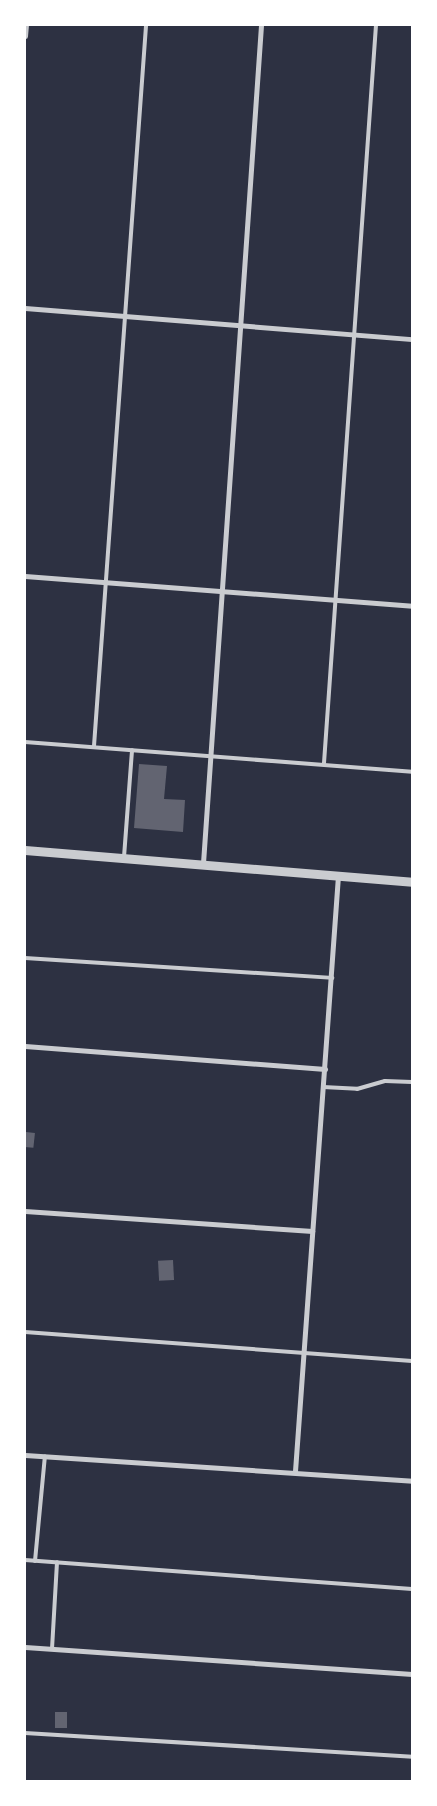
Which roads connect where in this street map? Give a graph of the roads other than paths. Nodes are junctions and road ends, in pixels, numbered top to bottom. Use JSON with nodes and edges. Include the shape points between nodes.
{"nodes":[{"id":1,"x":26,"y":25,"type":"edge"},
{"id":2,"x":146,"y":25,"type":"edge"},
{"id":3,"x":261,"y":25,"type":"edge"},
{"id":4,"x":376,"y":25,"type":"edge"},
{"id":5,"x":25,"y":36,"type":"edge"},
{"id":6,"x":25,"y":308,"type":"edge"},
{"id":7,"x":124,"y":317,"type":"junction"},
{"id":8,"x":242,"y":325,"type":"junction"},
{"id":9,"x":354,"y":335,"type":"junction"},
{"id":10,"x":412,"y":339,"type":"edge"},
{"id":11,"x":25,"y":576,"type":"edge"},
{"id":12,"x":106,"y":584,"type":"junction"},
{"id":13,"x":222,"y":589,"type":"junction"},
{"id":14,"x":337,"y":600,"type":"junction"},
{"id":15,"x":412,"y":606,"type":"edge"},
{"id":16,"x":25,"y":742,"type":"edge"},
{"id":17,"x":94,"y":746,"type":"junction"},
{"id":18,"x":132,"y":750,"type":"junction"},
{"id":19,"x":210,"y":756,"type":"junction"},
{"id":20,"x":324,"y":763,"type":"junction"},
{"id":21,"x":412,"y":772,"type":"edge"},
{"id":22,"x":25,"y":850,"type":"edge"},
{"id":23,"x":124,"y":857,"type":"junction"},
{"id":24,"x":203,"y":863,"type":"junction"},
{"id":25,"x":338,"y":875,"type":"junction"},
{"id":26,"x":412,"y":882,"type":"edge"},
{"id":27,"x":25,"y":958,"type":"edge"},
{"id":28,"x":333,"y":978,"type":"junction"},
{"id":29,"x":25,"y":1046,"type":"edge"},
{"id":30,"x":324,"y":1069,"type":"junction"},
{"id":31,"x":412,"y":1082,"type":"edge"},
{"id":32,"x":323,"y":1087,"type":"junction"},
{"id":33,"x":25,"y":1211,"type":"edge"},
{"id":34,"x":312,"y":1231,"type":"junction"},
{"id":35,"x":25,"y":1332,"type":"edge"},
{"id":36,"x":305,"y":1353,"type":"junction"},
{"id":37,"x":412,"y":1361,"type":"edge"},
{"id":38,"x":25,"y":1455,"type":"edge"},
{"id":39,"x":45,"y":1456,"type":"junction"},
{"id":40,"x":295,"y":1471,"type":"junction"},
{"id":41,"x":412,"y":1481,"type":"edge"},
{"id":42,"x":25,"y":1560,"type":"edge"},
{"id":43,"x":35,"y":1561,"type":"junction"},
{"id":44,"x":57,"y":1562,"type":"junction"},
{"id":45,"x":412,"y":1589,"type":"edge"},
{"id":46,"x":25,"y":1647,"type":"edge"},
{"id":47,"x":52,"y":1649,"type":"junction"},
{"id":48,"x":412,"y":1674,"type":"edge"},
{"id":49,"x":25,"y":1732,"type":"edge"},
{"id":50,"x":412,"y":1757,"type":"edge"}],
"edges":[{"from":1,"to":5,"type":"street"},
{"from":2,"to":7,"type":"lane"},
{"from":3,"to":8,"type":"street"},
{"from":4,"to":9,"type":"lane"},
{"from":6,"to":7,"type":"street"},
{"from":7,"to":8,"type":"street"},
{"from":7,"to":12,"type":"lane"},
{"from":8,"to":9,"type":"street"},
{"from":8,"to":13,"type":"street"},
{"from":9,"to":10,"type":"street"},
{"from":9,"to":14,"type":"lane"},
{"from":11,"to":12,"type":"street"},
{"from":12,"to":13,"type":"street"},
{"from":12,"to":17,"type":"lane"},
{"from":13,"to":14,"type":"street"},
{"from":13,"to":19,"type":"street"},
{"from":14,"to":15,"type":"street"},
{"from":14,"to":20,"type":"lane"},
{"from":16,"to":17,"type":"lane"},
{"from":17,"to":18,"type":"lane"},
{"from":18,"to":19,"type":"lane"},
{"from":18,"to":23,"type":"lane"},
{"from":19,"to":20,"type":"lane"},
{"from":19,"to":24,"type":"street"},
{"from":20,"to":21,"type":"lane"},
{"from":22,"to":23,"type":"street"},
{"from":23,"to":24,"type":"street"},
{"from":24,"to":25,"type":"street"},
{"from":25,"to":26,"type":"street"},
{"from":25,"to":28,"type":"street"},
{"from":27,"to":28,"type":"lane"},
{"from":28,"to":30,"type":"street"},
{"from":29,"to":30,"type":"street"},
{"from":30,"to":32,"type":"street"},
{"from":31,"to":32,"type":"lane","via":[[385,1081],[357,1089]]},
{"from":32,"to":34,"type":"street"},
{"from":33,"to":34,"type":"street"},
{"from":34,"to":36,"type":"street"},
{"from":35,"to":36,"type":"lane"},
{"from":36,"to":37,"type":"lane"},
{"from":36,"to":40,"type":"street"},
{"from":38,"to":39,"type":"street"},
{"from":39,"to":40,"type":"street"},
{"from":39,"to":43,"type":"lane"},
{"from":40,"to":41,"type":"street"},
{"from":42,"to":43,"type":"lane"},
{"from":43,"to":44,"type":"lane"},
{"from":44,"to":45,"type":"lane"},
{"from":44,"to":47,"type":"lane"},
{"from":46,"to":47,"type":"street"},
{"from":47,"to":48,"type":"street"},
{"from":49,"to":50,"type":"lane"}]}
